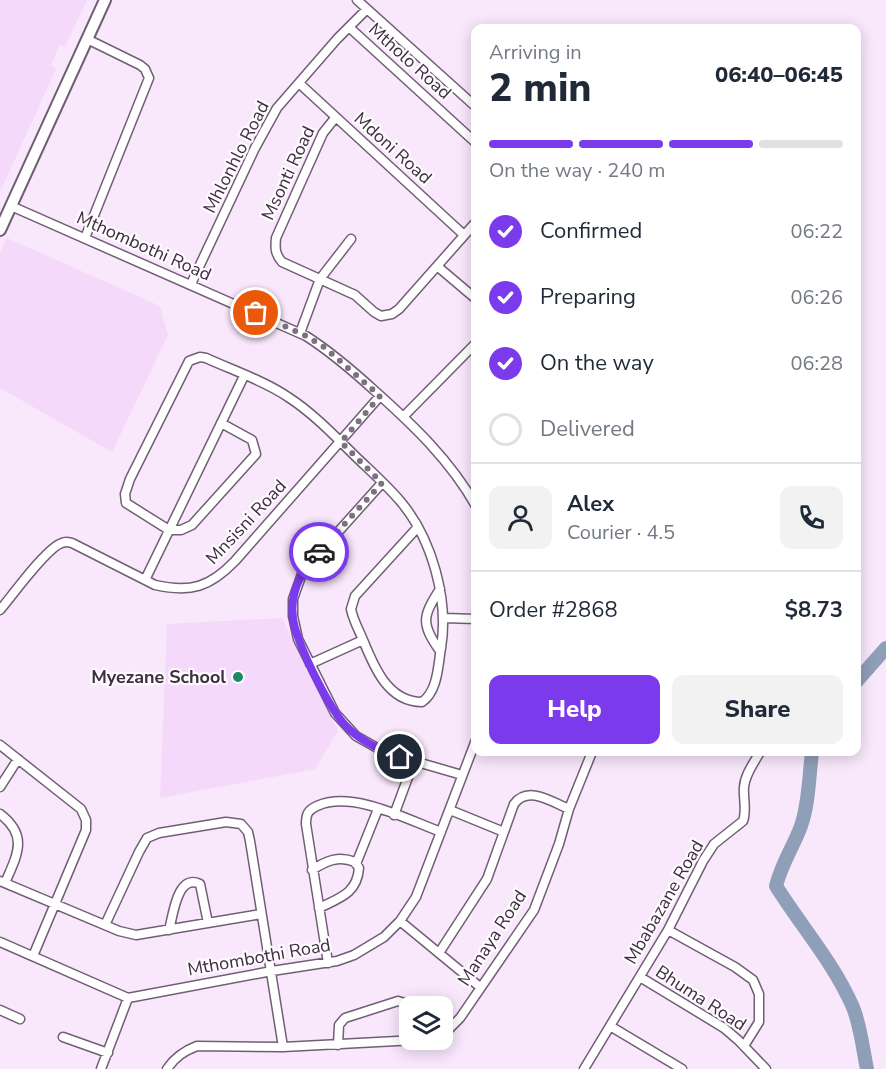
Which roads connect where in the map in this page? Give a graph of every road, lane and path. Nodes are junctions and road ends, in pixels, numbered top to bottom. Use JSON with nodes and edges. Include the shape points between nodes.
{"nodes":[{"id":1,"x":105,"y":0,"type":"edge"},
{"id":2,"x":357,"y":0,"type":"edge"},
{"id":3,"x":367,"y":9,"type":"junction"},
{"id":4,"x":350,"y":28,"type":"junction"},
{"id":5,"x":87,"y":39,"type":"junction"},
{"id":6,"x":300,"y":84,"type":"junction"},
{"id":7,"x":471,"y":103,"type":"edge"},
{"id":8,"x":335,"y":118,"type":"junction"},
{"id":9,"x":471,"y":138,"type":"edge"},
{"id":10,"x":11,"y":206,"type":"junction"},
{"id":11,"x":471,"y":227,"type":"edge"},
{"id":12,"x":0,"y":230,"type":"edge"},
{"id":13,"x":464,"y":235,"type":"junction"},
{"id":14,"x":85,"y":238,"type":"junction"},
{"id":15,"x":351,"y":239,"type":"dead end"},
{"id":16,"x":437,"y":266,"type":"junction"},
{"id":17,"x":320,"y":279,"type":"junction"},
{"id":18,"x":191,"y":284,"type":"junction"},
{"id":19,"x":471,"y":295,"type":"edge"},
{"id":20,"x":300,"y":333,"type":"junction"},
{"id":21,"x":471,"y":348,"type":"edge"},
{"id":22,"x":244,"y":376,"type":"junction"},
{"id":23,"x":380,"y":396,"type":"junction"},
{"id":24,"x":404,"y":416,"type":"junction"},
{"id":25,"x":221,"y":423,"type":"junction"},
{"id":26,"x":341,"y":442,"type":"junction"},
{"id":27,"x":382,"y":483,"type":"junction"},
{"id":28,"x":471,"y":499,"type":"edge"},
{"id":29,"x":417,"y":528,"type":"junction"},
{"id":30,"x":169,"y":530,"type":"junction"},
{"id":31,"x":145,"y":580,"type":"junction"},
{"id":32,"x":440,"y":589,"type":"junction"},
{"id":33,"x":0,"y":610,"type":"edge"},
{"id":34,"x":444,"y":618,"type":"junction"},
{"id":35,"x":471,"y":619,"type":"edge"},
{"id":36,"x":363,"y":640,"type":"junction"},
{"id":37,"x":440,"y":651,"type":"junction"},
{"id":38,"x":310,"y":664,"type":"junction"},
{"id":39,"x":0,"y":745,"type":"edge"},
{"id":40,"x":471,"y":752,"type":"edge"},
{"id":41,"x":589,"y":756,"type":"edge"},
{"id":42,"x":758,"y":756,"type":"edge"},
{"id":43,"x":18,"y":759,"type":"junction"},
{"id":44,"x":414,"y":761,"type":"junction"},
{"id":45,"x":462,"y":775,"type":"junction"},
{"id":46,"x":0,"y":787,"type":"edge"},
{"id":47,"x":378,"y":809,"type":"junction"},
{"id":48,"x":569,"y":809,"type":"junction"},
{"id":49,"x":450,"y":810,"type":"junction"},
{"id":50,"x":0,"y":814,"type":"edge"},
{"id":51,"x":394,"y":815,"type":"junction"},
{"id":52,"x":441,"y":832,"type":"junction"},
{"id":53,"x":504,"y":832,"type":"junction"},
{"id":54,"x":356,"y":864,"type":"junction"},
{"id":55,"x":312,"y":870,"type":"junction"},
{"id":56,"x":2,"y":882,"type":"edge"},
{"id":57,"x":54,"y":903,"type":"junction"},
{"id":58,"x":319,"y":908,"type":"junction"},
{"id":59,"x":261,"y":914,"type":"junction"},
{"id":60,"x":400,"y":921,"type":"junction"},
{"id":61,"x":208,"y":924,"type":"junction"},
{"id":62,"x":105,"y":925,"type":"junction"},
{"id":63,"x":169,"y":930,"type":"junction"},
{"id":64,"x":668,"y":930,"type":"junction"},
{"id":65,"x":0,"y":942,"type":"edge"},
{"id":66,"x":438,"y":953,"type":"junction"},
{"id":67,"x":33,"y":956,"type":"junction"},
{"id":68,"x":328,"y":963,"type":"junction"},
{"id":69,"x":272,"y":971,"type":"junction"},
{"id":70,"x":640,"y":977,"type":"junction"},
{"id":71,"x":480,"y":987,"type":"junction"},
{"id":72,"x":128,"y":998,"type":"junction"},
{"id":73,"x":399,"y":1001,"type":"edge"},
{"id":74,"x":0,"y":1010,"type":"edge"},
{"id":75,"x":20,"y":1019,"type":"dead end"},
{"id":76,"x":453,"y":1024,"type":"edge"},
{"id":77,"x":610,"y":1026,"type":"junction"},
{"id":78,"x":63,"y":1037,"type":"dead end"},
{"id":79,"x":399,"y":1041,"type":"edge"},
{"id":80,"x":338,"y":1045,"type":"junction"},
{"id":81,"x":744,"y":1046,"type":"junction"},
{"id":82,"x":283,"y":1047,"type":"junction"},
{"id":83,"x":108,"y":1053,"type":"junction"},
{"id":84,"x":101,"y":1069,"type":"edge"},
{"id":85,"x":167,"y":1069,"type":"edge"},
{"id":86,"x":584,"y":1069,"type":"edge"},
{"id":87,"x":682,"y":1069,"type":"edge"},
{"id":88,"x":766,"y":1069,"type":"edge"}],
"edges":[{"from":1,"to":5,"type":"street"},
{"from":2,"to":3,"type":"street"},
{"from":3,"to":4,"type":"street","name":"Mhlonhlo Road"},
{"from":3,"to":7,"type":"street"},
{"from":4,"to":6,"type":"street","name":"Mhlonhlo Road"},
{"from":4,"to":9,"type":"street","name":"Mtholo Road"},
{"from":5,"to":10,"type":"street"},
{"from":5,"to":14,"type":"street","via":[[140,65],[149,78]]},
{"from":6,"to":8,"type":"street","name":"Mdoni Road"},
{"from":6,"to":18,"type":"street","name":"Mhlonhlo Road","via":[[278,106],[265,129]]},
{"from":8,"to":13,"type":"street","name":"Mdoni Road"},
{"from":8,"to":17,"type":"street","name":"Msonti Road","via":[[323,133],[275,248],[282,262]]},
{"from":10,"to":12,"type":"street"},
{"from":10,"to":14,"type":"street","name":"Mthombothi Road"},
{"from":11,"to":13,"type":"street","name":"Msonti Road"},
{"from":13,"to":16,"type":"street","name":"Msonti Road"},
{"from":14,"to":18,"type":"street","name":"Mthombothi Road"},
{"from":15,"to":17,"type":"street"},
{"from":16,"to":17,"type":"street","name":"Msonti Road","via":[[399,309],[387,316]]},
{"from":16,"to":19,"type":"street"},
{"from":17,"to":20,"type":"street"},
{"from":18,"to":20,"type":"street","name":"Mthombothi Road"},
{"from":20,"to":23,"type":"street","name":"Mthombothi Road","via":[[324,347]]},
{"from":21,"to":24,"type":"street"},
{"from":22,"to":25,"type":"street"},
{"from":22,"to":26,"type":"street","via":[[290,398]]},
{"from":22,"to":30,"type":"street","via":[[206,358],[189,361],[130,479],[126,503]]},
{"from":23,"to":24,"type":"street","name":"Mthombothi Road"},
{"from":23,"to":26,"type":"street","name":"Mnsisni Road"},
{"from":24,"to":28,"type":"street","name":"Mthombothi Road"},
{"from":25,"to":30,"type":"street"},
{"from":25,"to":30,"type":"street","via":[[252,440],[256,454],[196,522],[185,529]]},
{"from":26,"to":27,"type":"street"},
{"from":26,"to":31,"type":"street","name":"Mnsisni Road","via":[[220,577],[186,588],[170,588]]},
{"from":27,"to":29,"type":"street","via":[[402,503]]},
{"from":27,"to":38,"type":"street","via":[[303,571],[297,585],[292,616]]},
{"from":29,"to":32,"type":"street","via":[[427,546]]},
{"from":29,"to":36,"type":"street","via":[[353,600],[352,613]]},
{"from":30,"to":31,"type":"street"},
{"from":31,"to":33,"type":"street","name":"Mnsisni Road","via":[[72,543],[60,544]]},
{"from":32,"to":34,"type":"street"},
{"from":32,"to":37,"type":"street","via":[[425,619]]},
{"from":34,"to":35,"type":"street"},
{"from":34,"to":37,"type":"street"},
{"from":36,"to":37,"type":"street","via":[[381,679],[402,697],[416,702],[422,702],[431,693]]},
{"from":36,"to":38,"type":"street"},
{"from":38,"to":44,"type":"street","via":[[335,713],[350,730],[386,753]]},
{"from":39,"to":43,"type":"street"},
{"from":40,"to":45,"type":"street","name":"Mthombothi Road"},
{"from":41,"to":48,"type":"street","name":"Manaya Road"},
{"from":42,"to":64,"type":"street","name":"Mbabazane Road","via":[[744,785],[743,821],[714,844]]},
{"from":43,"to":46,"type":"street"},
{"from":43,"to":57,"type":"street","via":[[81,809],[86,820],[86,830]]},
{"from":44,"to":45,"type":"street"},
{"from":44,"to":51,"type":"street"},
{"from":45,"to":49,"type":"street","name":"Mthombothi Road"},
{"from":47,"to":51,"type":"street"},
{"from":47,"to":54,"type":"street"},
{"from":47,"to":55,"type":"street","via":[[343,801],[310,810],[306,824]]},
{"from":48,"to":53,"type":"street","via":[[539,797],[522,796],[514,804]]},
{"from":48,"to":71,"type":"street","name":"Manaya Road","via":[[534,910]]},
{"from":49,"to":52,"type":"street","name":"Mthombothi Road"},
{"from":49,"to":53,"type":"street"},
{"from":50,"to":56,"type":"street","via":[[11,823],[19,843]]},
{"from":51,"to":52,"type":"street"},
{"from":52,"to":60,"type":"street","name":"Mthombothi Road","via":[[416,897]]},
{"from":53,"to":66,"type":"street","via":[[487,879]]},
{"from":54,"to":55,"type":"street","via":[[333,860]]},
{"from":54,"to":58,"type":"street","via":[[358,877],[351,890]]},
{"from":55,"to":58,"type":"street"},
{"from":56,"to":57,"type":"street"},
{"from":57,"to":62,"type":"street"},
{"from":57,"to":67,"type":"street"},
{"from":58,"to":68,"type":"street"},
{"from":59,"to":61,"type":"street"},
{"from":59,"to":62,"type":"street","via":[[248,832],[241,824],[226,822],[159,832],[147,838]]},
{"from":59,"to":69,"type":"street"},
{"from":60,"to":66,"type":"street"},
{"from":60,"to":68,"type":"street","name":"Mthombothi Road","via":[[384,937],[355,955]]},
{"from":61,"to":63,"type":"street"},
{"from":61,"to":63,"type":"street","via":[[200,884],[191,882],[179,892]]},
{"from":62,"to":63,"type":"street","via":[[136,935]]},
{"from":64,"to":70,"type":"street","name":"Mbabazane Road"},
{"from":64,"to":81,"type":"street","name":"Bhuma Road","via":[[753,980],[759,994],[759,1022]]},
{"from":65,"to":67,"type":"street"},
{"from":66,"to":71,"type":"street"},
{"from":67,"to":72,"type":"street"},
{"from":68,"to":69,"type":"street","name":"Mthombothi Road"},
{"from":69,"to":72,"type":"street","name":"Mthombothi Road"},
{"from":69,"to":82,"type":"street"},
{"from":70,"to":77,"type":"street","name":"Mbabazane Road"},
{"from":70,"to":81,"type":"street","name":"Bhuma Road","via":[[713,1021]]},
{"from":71,"to":76,"type":"street","name":"Manaya Road"},
{"from":72,"to":83,"type":"street"},
{"from":73,"to":80,"type":"street","via":[[345,1018],[339,1025]]},
{"from":74,"to":75,"type":"street"},
{"from":77,"to":86,"type":"street","name":"Mbabazane Road"},
{"from":77,"to":87,"type":"street"},
{"from":78,"to":83,"type":"street"},
{"from":79,"to":80,"type":"street"},
{"from":80,"to":82,"type":"street"},
{"from":81,"to":88,"type":"street","name":"Bhuma Road"},
{"from":82,"to":85,"type":"street","via":[[197,1046],[181,1054]]},
{"from":83,"to":84,"type":"street"}]}
